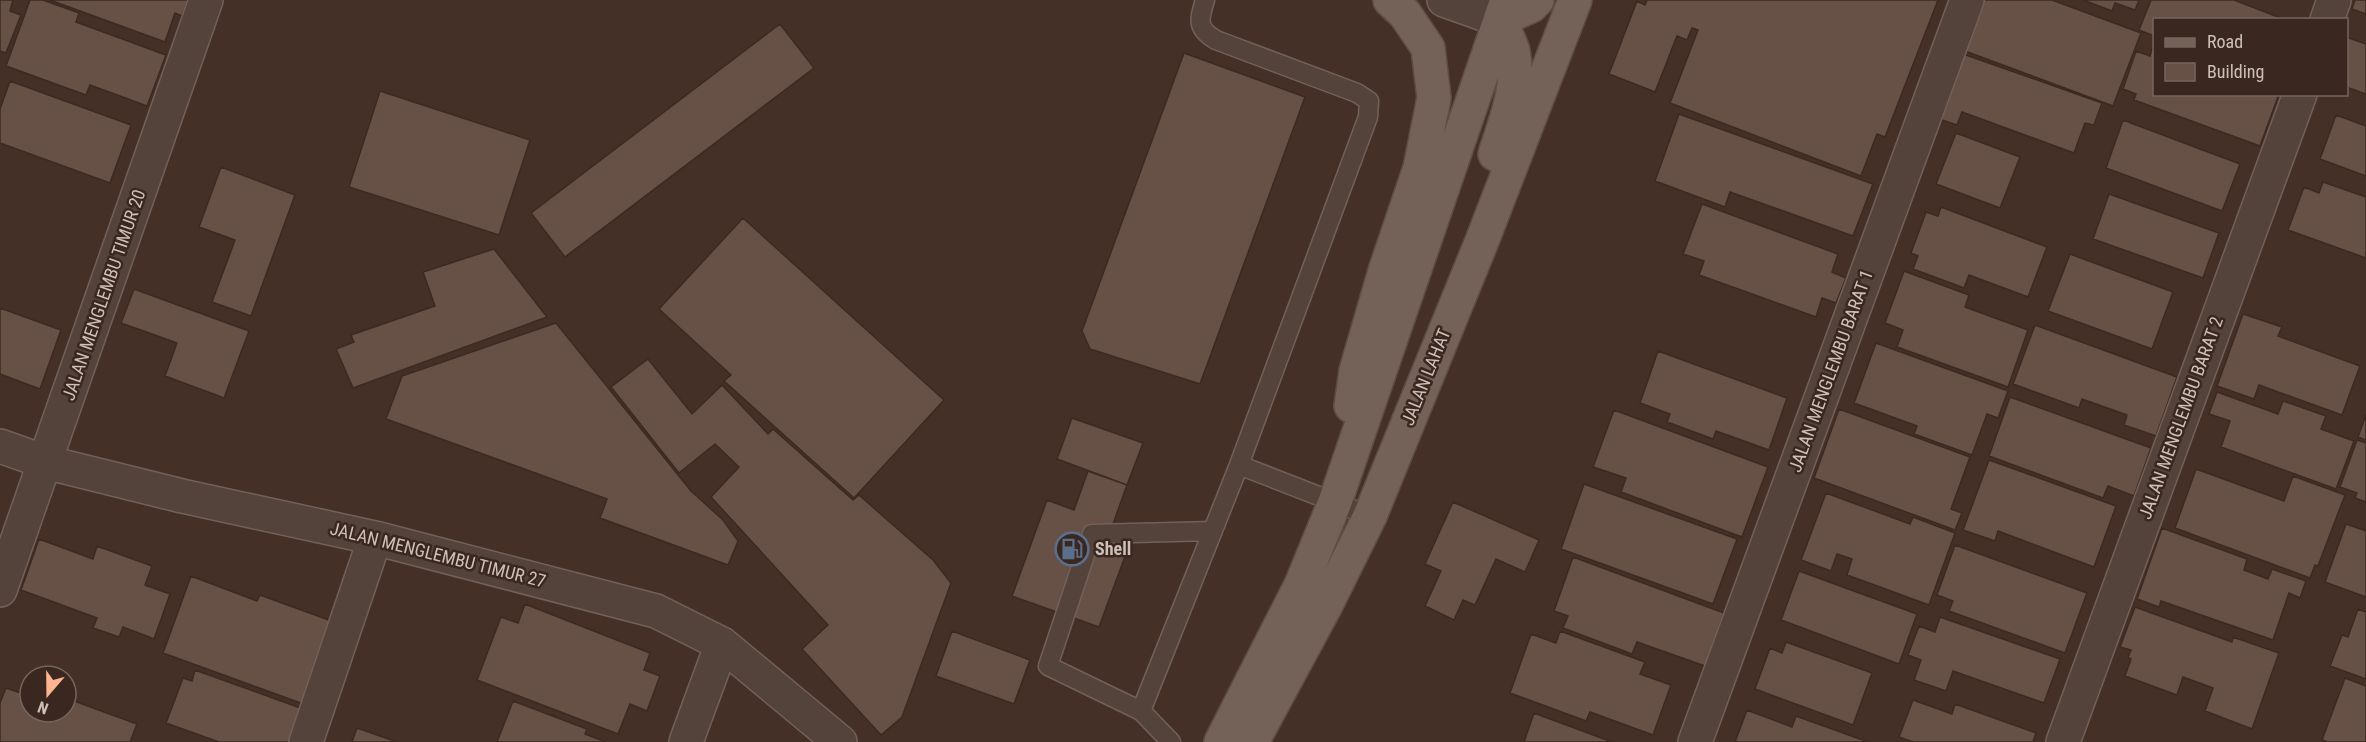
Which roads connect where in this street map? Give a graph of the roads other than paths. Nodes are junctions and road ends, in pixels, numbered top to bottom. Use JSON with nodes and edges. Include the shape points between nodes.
{"nodes":[{"id":1,"x":206,"y":0,"type":"edge"},
{"id":2,"x":1205,"y":0,"type":"edge"},
{"id":3,"x":1390,"y":0,"type":"edge"},
{"id":4,"x":1444,"y":0,"type":"edge"},
{"id":5,"x":1537,"y":0,"type":"edge"},
{"id":6,"x":1575,"y":0,"type":"edge"},
{"id":7,"x":1967,"y":0,"type":"edge"},
{"id":8,"x":2334,"y":0,"type":"edge"},
{"id":9,"x":1503,"y":10,"type":"edge"},
{"id":10,"x":2328,"y":18,"type":"edge"},
{"id":11,"x":2299,"y":96,"type":"edge"},
{"id":12,"x":1406,"y":425,"type":"junction"},
{"id":13,"x":0,"y":446,"type":"edge"},
{"id":14,"x":45,"y":462,"type":"junction"},
{"id":15,"x":1239,"y":465,"type":"junction"},
{"id":16,"x":1335,"y":502,"type":"junction"},
{"id":17,"x":1370,"y":516,"type":"junction"},
{"id":18,"x":1213,"y":531,"type":"junction"},
{"id":19,"x":375,"y":538,"type":"junction"},
{"id":20,"x":0,"y":590,"type":"edge"},
{"id":21,"x":722,"y":644,"type":"junction"},
{"id":22,"x":1141,"y":711,"type":"junction"},
{"id":23,"x":306,"y":742,"type":"edge"},
{"id":24,"x":686,"y":742,"type":"edge"},
{"id":25,"x":840,"y":742,"type":"edge"},
{"id":26,"x":1171,"y":742,"type":"edge"},
{"id":27,"x":1221,"y":742,"type":"edge"},
{"id":28,"x":1252,"y":742,"type":"edge"},
{"id":29,"x":1695,"y":742,"type":"edge"},
{"id":30,"x":2063,"y":742,"type":"edge"}],
"edges":[{"from":1,"to":14,"type":"street","name":"JALAN MENGLEMBU TIMUR 20"},
{"from":2,"to":15,"type":"lane","via":[[1199,20],[1204,34],[1358,93],[1369,101],[1368,117]]},
{"from":3,"to":16,"type":"main road","via":[[1405,14],[1428,48],[1434,98],[1420,168],[1356,371]]},
{"from":4,"to":9,"type":"street"},
{"from":5,"to":9,"type":"main road","via":[[1531,6]]},
{"from":6,"to":12,"type":"main road","name":"JALAN LAHAT"},
{"from":7,"to":29,"type":"street","name":"JALAN MENGLEMBU BARAT 1"},
{"from":8,"to":10,"type":"street"},
{"from":9,"to":12,"type":"main road","via":[[1516,78]]},
{"from":9,"to":16,"type":"main road"},
{"from":11,"to":30,"type":"street","name":"JALAN MENGLEMBU BARAT 2"},
{"from":12,"to":17,"type":"main road","name":"JALAN LAHAT"},
{"from":13,"to":14,"type":"street","name":"JALAN MENGLEMBU TIMUR 27"},
{"from":14,"to":19,"type":"street","name":"JALAN MENGLEMBU TIMUR 27"},
{"from":14,"to":20,"type":"street","name":"JALAN MENGLEMBU TIMUR 20"},
{"from":15,"to":16,"type":"lane"},
{"from":15,"to":18,"type":"lane"},
{"from":16,"to":17,"type":"lane"},
{"from":16,"to":27,"type":"main road","via":[[1301,585]]},
{"from":17,"to":28,"type":"main road","name":"JALAN LAHAT"},
{"from":18,"to":22,"type":"lane"},
{"from":18,"to":22,"type":"lane","via":[[1092,534],[1048,666]]},
{"from":19,"to":21,"type":"street","name":"JALAN MENGLEMBU TIMUR 27","via":[[656,611]]},
{"from":19,"to":23,"type":"street"},
{"from":21,"to":24,"type":"street"},
{"from":21,"to":25,"type":"street","name":"JALAN MENGLEMBU TIMUR 27"},
{"from":22,"to":26,"type":"lane"}]}
